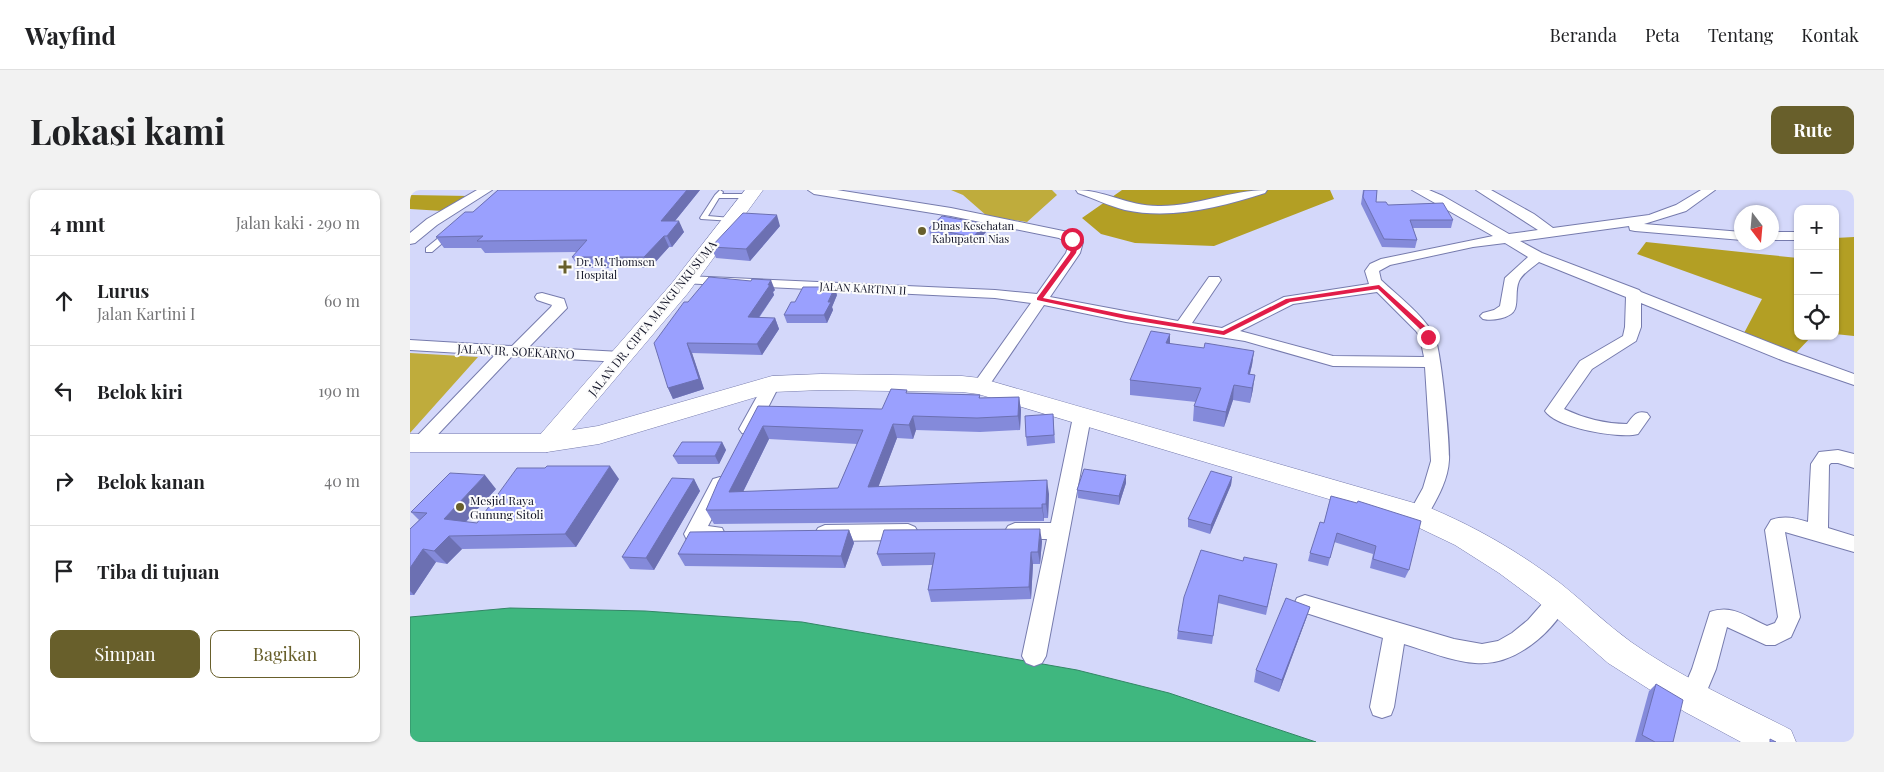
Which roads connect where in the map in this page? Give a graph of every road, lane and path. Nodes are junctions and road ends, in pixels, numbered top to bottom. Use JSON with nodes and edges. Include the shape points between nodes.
{"nodes":[{"id":1,"x":486,"y":190,"type":"edge"},
{"id":2,"x":814,"y":190,"type":"edge"},
{"id":3,"x":1082,"y":190,"type":"edge"},
{"id":4,"x":1261,"y":190,"type":"edge"},
{"id":5,"x":1418,"y":190,"type":"edge"},
{"id":6,"x":1709,"y":190,"type":"edge"},
{"id":7,"x":1488,"y":191,"type":"edge"},
{"id":8,"x":752,"y":193,"type":"edge"},
{"id":9,"x":731,"y":220,"type":"junction"},
{"id":10,"x":1611,"y":225,"type":"junction"},
{"id":11,"x":455,"y":229,"type":"edge"},
{"id":12,"x":1549,"y":232,"type":"junction"},
{"id":13,"x":1734,"y":235,"type":"edge"},
{"id":14,"x":1779,"y":236,"type":"edge"},
{"id":15,"x":1794,"y":236,"type":"edge"},
{"id":16,"x":1504,"y":238,"type":"junction"},
{"id":17,"x":410,"y":240,"type":"edge"},
{"id":18,"x":428,"y":250,"type":"dead end"},
{"id":19,"x":1537,"y":256,"type":"junction"},
{"id":20,"x":686,"y":280,"type":"junction"},
{"id":21,"x":1214,"y":280,"type":"dead end"},
{"id":22,"x":1379,"y":287,"type":"junction"},
{"id":23,"x":1634,"y":293,"type":"junction"},
{"id":24,"x":542,"y":297,"type":"dead end"},
{"id":25,"x":1039,"y":299,"type":"junction"},
{"id":26,"x":1488,"y":316,"type":"dead end"},
{"id":27,"x":1182,"y":326,"type":"junction"},
{"id":28,"x":1224,"y":333,"type":"junction"},
{"id":29,"x":410,"y":345,"type":"edge"},
{"id":30,"x":512,"y":351,"type":"junction"},
{"id":31,"x":621,"y":357,"type":"junction"},
{"id":32,"x":1432,"y":362,"type":"junction"},
{"id":33,"x":1854,"y":380,"type":"edge"},
{"id":34,"x":772,"y":384,"type":"junction"},
{"id":35,"x":980,"y":386,"type":"junction"},
{"id":36,"x":1082,"y":417,"type":"junction"},
{"id":37,"x":1641,"y":417,"type":"dead end"},
{"id":38,"x":547,"y":443,"type":"junction"},
{"id":39,"x":413,"y":446,"type":"edge"},
{"id":40,"x":740,"y":446,"type":"edge"},
{"id":41,"x":1854,"y":461,"type":"edge"},
{"id":42,"x":730,"y":463,"type":"edge"},
{"id":43,"x":1418,"y":515,"type":"junction"},
{"id":44,"x":1059,"y":531,"type":"junction"},
{"id":45,"x":1818,"y":531,"type":"junction"},
{"id":46,"x":931,"y":532,"type":"edge"},
{"id":47,"x":1000,"y":532,"type":"edge"},
{"id":48,"x":802,"y":533,"type":"edge"},
{"id":49,"x":733,"y":534,"type":"edge"},
{"id":50,"x":1854,"y":544,"type":"edge"},
{"id":51,"x":1558,"y":601,"type":"junction"},
{"id":52,"x":1305,"y":604,"type":"edge"},
{"id":53,"x":1395,"y":632,"type":"junction"},
{"id":54,"x":1034,"y":656,"type":"dead end"},
{"id":55,"x":1692,"y":697,"type":"junction"},
{"id":56,"x":1382,"y":707,"type":"dead end"},
{"id":57,"x":1778,"y":742,"type":"edge"}],
"edges":[{"from":1,"to":17,"type":"street","via":[[432,222]]},
{"from":2,"to":25,"type":"street","via":[[951,212],[1072,239],[1076,242],[1073,253]]},
{"from":3,"to":4,"type":"street","via":[[1126,206],[1172,209]]},
{"from":5,"to":16,"type":"street"},
{"from":6,"to":10,"type":"street","via":[[1680,208],[1651,219]]},
{"from":7,"to":12,"type":"street"},
{"from":8,"to":9,"type":"main road","name":"JALAN DR. CIPTA MANGUNKUSUMA"},
{"from":8,"to":9,"type":"lane","via":[[718,194],[703,218]]},
{"from":9,"to":20,"type":"main road","name":"JALAN DR. CIPTA MANGUNKUSUMA"},
{"from":10,"to":12,"type":"street"},
{"from":10,"to":13,"type":"street"},
{"from":11,"to":18,"type":"lane"},
{"from":12,"to":16,"type":"street"},
{"from":14,"to":15,"type":"street"},
{"from":16,"to":19,"type":"street"},
{"from":16,"to":22,"type":"street","via":[[1386,262],[1372,271]]},
{"from":19,"to":23,"type":"street"},
{"from":19,"to":26,"type":"street","via":[[1512,278],[1508,308]]},
{"from":20,"to":25,"type":"street","name":"JALAN KARTINI II","via":[[995,294]]},
{"from":20,"to":31,"type":"main road","name":"JALAN DR. CIPTA MANGUNKUSUMA"},
{"from":21,"to":27,"type":"street"},
{"from":22,"to":28,"type":"street","via":[[1288,300]]},
{"from":22,"to":32,"type":"street","via":[[1422,328],[1428,337]]},
{"from":23,"to":33,"type":"street","via":[[1790,358]]},
{"from":23,"to":37,"type":"street","via":[[1630,338],[1586,365],[1554,411],[1621,432],[1632,430]]},
{"from":24,"to":30,"type":"street","via":[[555,300],[559,308]]},
{"from":25,"to":27,"type":"street","name":"JALAN KARTINI II"},
{"from":25,"to":35,"type":"street"},
{"from":27,"to":28,"type":"street","name":"JALAN KARTINI II"},
{"from":28,"to":32,"type":"street","name":"JALAN KARTINI II","via":[[1333,361]]},
{"from":29,"to":30,"type":"street","name":"JALAN IR. SOEKARNO"},
{"from":30,"to":31,"type":"street","name":"JALAN IR. SOEKARNO"},
{"from":30,"to":39,"type":"street"},
{"from":31,"to":38,"type":"main road","name":"JALAN DR. CIPTA MANGUNKUSUMA"},
{"from":32,"to":43,"type":"street","via":[[1440,461],[1432,488]]},
{"from":34,"to":35,"type":"main road","via":[[910,382]]},
{"from":34,"to":38,"type":"main road","via":[[599,435]]},
{"from":34,"to":40,"type":"street"},
{"from":35,"to":36,"type":"main road"},
{"from":36,"to":43,"type":"main road"},
{"from":36,"to":44,"type":"street"},
{"from":38,"to":39,"type":"main road"},
{"from":41,"to":45,"type":"street","via":[[1838,456],[1826,457],[1820,464]]},
{"from":42,"to":49,"type":"street","via":[[694,534]]},
{"from":43,"to":51,"type":"main road","via":[[1476,542],[1507,561]]},
{"from":44,"to":47,"type":"street"},
{"from":44,"to":54,"type":"street"},
{"from":45,"to":50,"type":"street"},
{"from":45,"to":55,"type":"street","via":[[1778,525],[1775,530],[1789,617],[1786,628],[1778,634],[1768,635],[1757,633],[1734,620],[1718,619],[1704,670]]},
{"from":46,"to":48,"type":"street"},
{"from":51,"to":53,"type":"street","via":[[1532,632],[1491,653],[1474,654]]},
{"from":51,"to":55,"type":"main road","via":[[1620,653]]},
{"from":52,"to":53,"type":"street"},
{"from":53,"to":56,"type":"street"},
{"from":55,"to":57,"type":"main road"}]}
